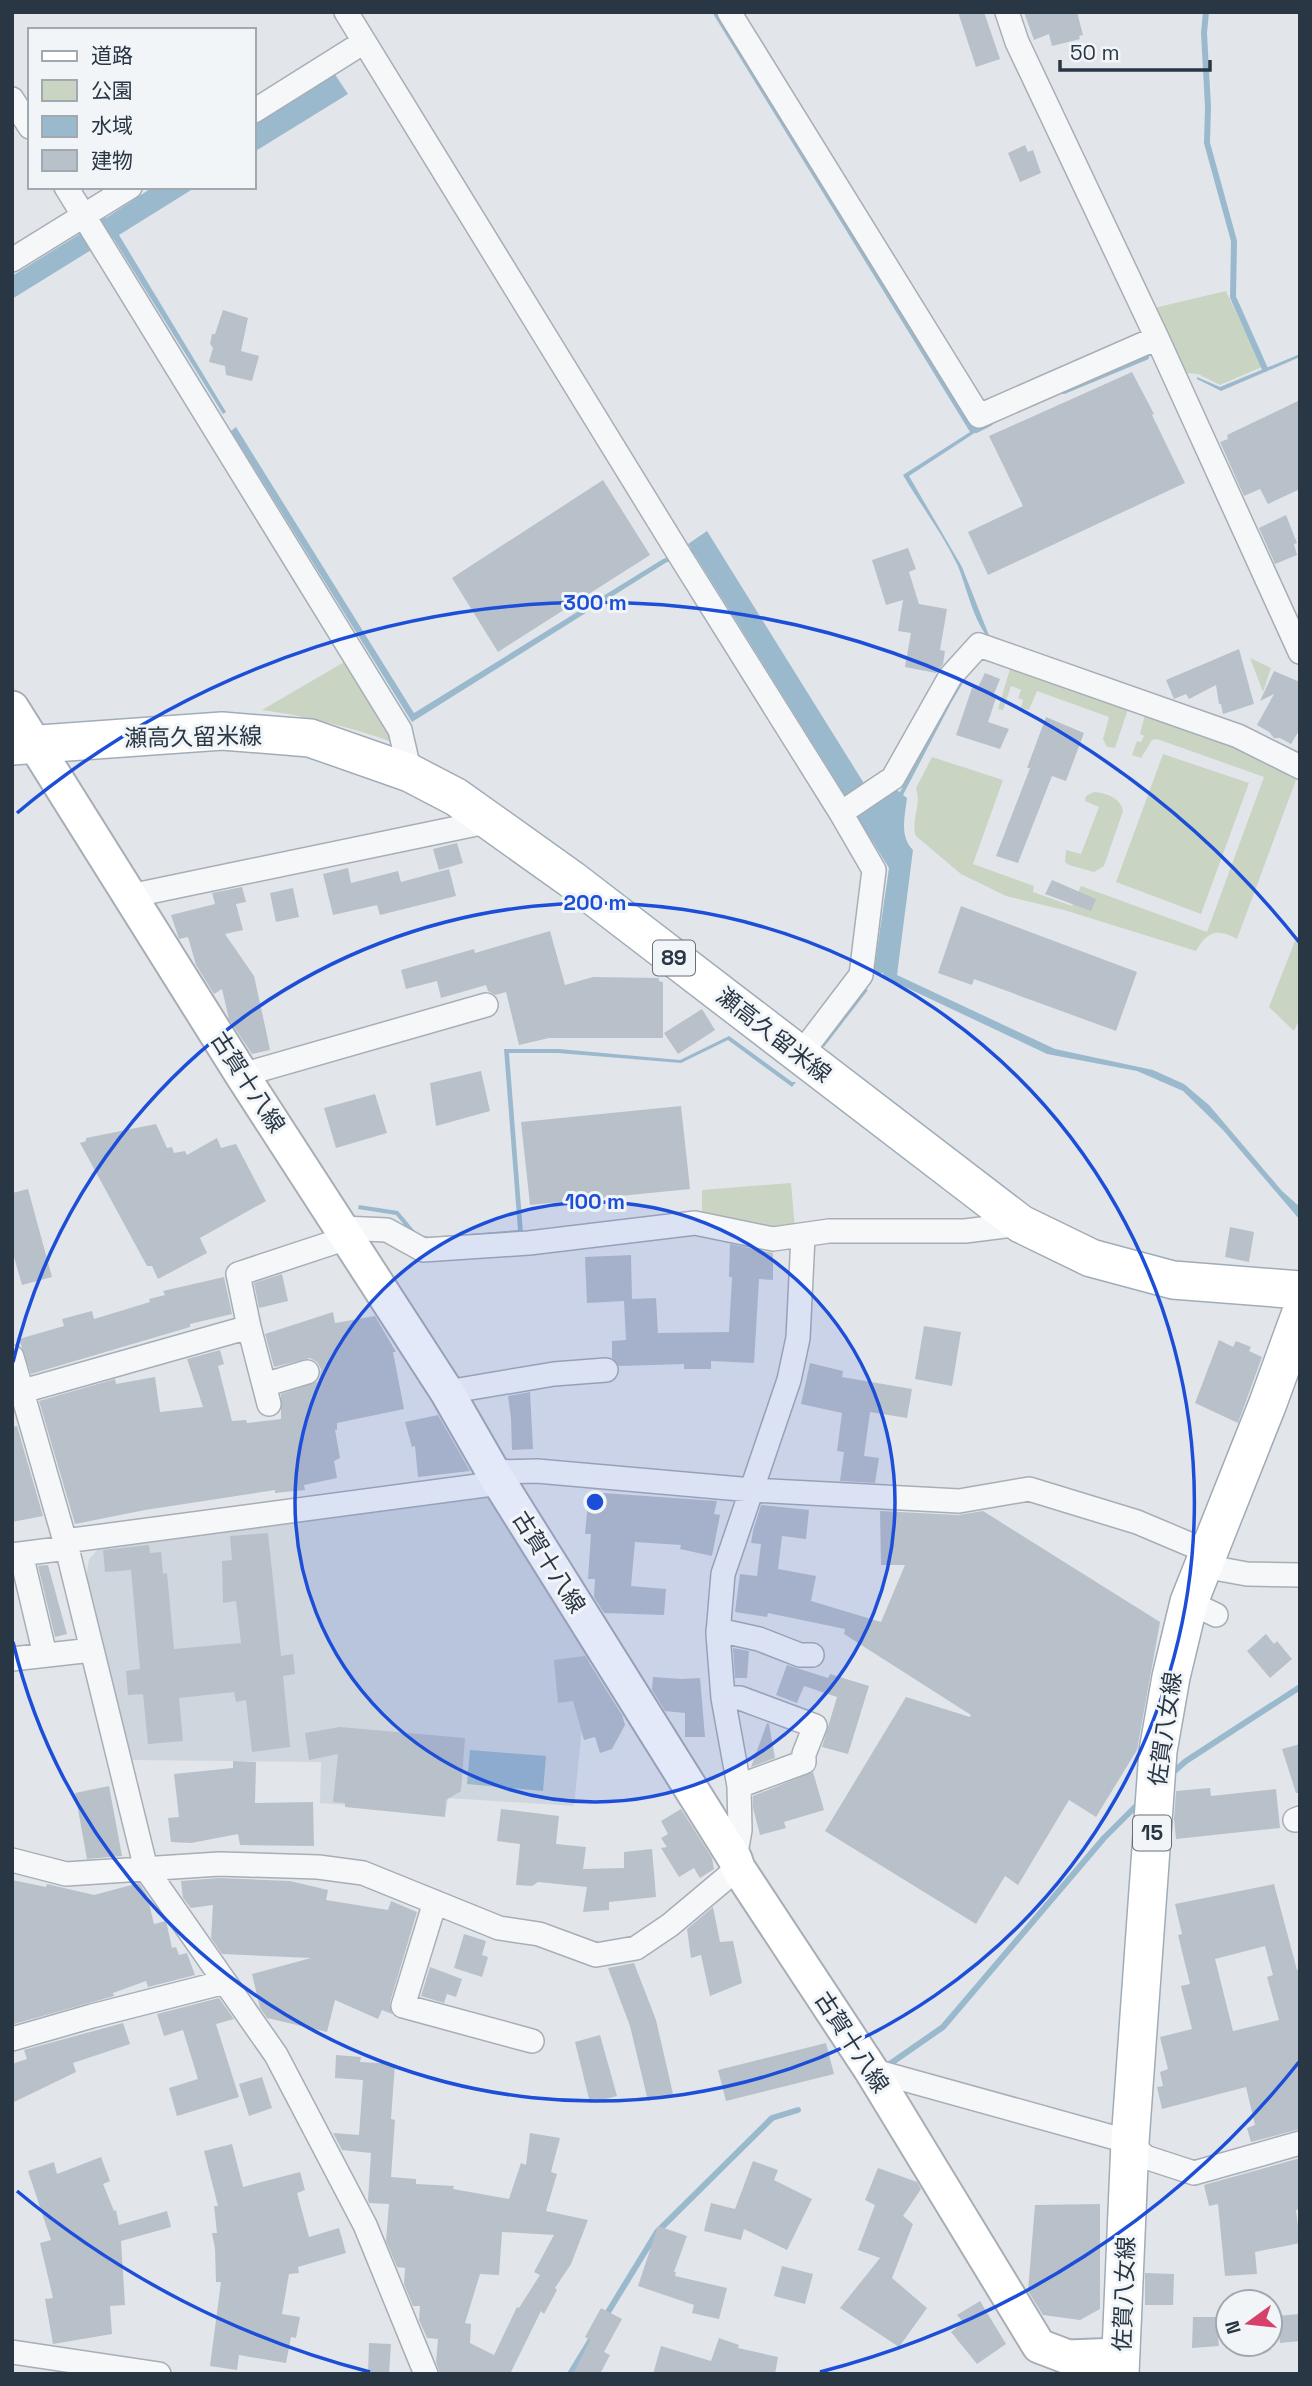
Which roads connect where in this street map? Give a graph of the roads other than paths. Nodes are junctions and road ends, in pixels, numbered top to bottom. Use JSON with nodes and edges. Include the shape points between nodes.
{"nodes":[{"id":1,"x":346,"y":12,"type":"edge"},
{"id":2,"x":729,"y":12,"type":"edge"},
{"id":3,"x":1007,"y":12,"type":"edge"},
{"id":4,"x":364,"y":42,"type":"junction"},
{"id":5,"x":12,"y":99,"type":"edge"},
{"id":6,"x":256,"y":110,"type":"edge"},
{"id":7,"x":28,"y":124,"type":"edge"},
{"id":8,"x":67,"y":189,"type":"edge"},
{"id":9,"x":127,"y":189,"type":"edge"},
{"id":10,"x":84,"y":216,"type":"junction"},
{"id":11,"x":12,"y":260,"type":"edge"},
{"id":12,"x":1157,"y":338,"type":"junction"},
{"id":13,"x":1300,"y":652,"type":"edge"},
{"id":14,"x":12,"y":708,"type":"edge"},
{"id":15,"x":23,"y":745,"type":"edge"},
{"id":16,"x":1300,"y":767,"type":"edge"},
{"id":17,"x":410,"y":773,"type":"junction"},
{"id":18,"x":841,"y":813,"type":"junction"},
{"id":19,"x":492,"y":821,"type":"junction"},
{"id":20,"x":130,"y":896,"type":"junction"},
{"id":21,"x":486,"y":1005,"type":"dead end"},
{"id":22,"x":800,"y":1055,"type":"junction"},
{"id":23,"x":242,"y":1075,"type":"junction"},
{"id":24,"x":1021,"y":1224,"type":"junction"},
{"id":25,"x":344,"y":1233,"type":"junction"},
{"id":26,"x":803,"y":1237,"type":"junction"},
{"id":27,"x":1300,"y":1290,"type":"edge"},
{"id":28,"x":1300,"y":1315,"type":"edge"},
{"id":29,"x":249,"y":1327,"type":"junction"},
{"id":30,"x":12,"y":1357,"type":"edge"},
{"id":31,"x":606,"y":1370,"type":"dead end"},
{"id":32,"x":307,"y":1372,"type":"dead end"},
{"id":33,"x":447,"y":1392,"type":"junction"},
{"id":34,"x":21,"y":1402,"type":"edge"},
{"id":35,"x":496,"y":1478,"type":"junction"},
{"id":36,"x":752,"y":1490,"type":"junction"},
{"id":37,"x":66,"y":1544,"type":"junction"},
{"id":38,"x":17,"y":1555,"type":"edge"},
{"id":39,"x":1205,"y":1559,"type":"junction"},
{"id":40,"x":1300,"y":1575,"type":"edge"},
{"id":41,"x":718,"y":1630,"type":"junction"},
{"id":42,"x":92,"y":1650,"type":"junction"},
{"id":43,"x":45,"y":1655,"type":"junction"},
{"id":44,"x":813,"y":1655,"type":"dead end"},
{"id":45,"x":12,"y":1659,"type":"edge"},
{"id":46,"x":723,"y":1698,"type":"junction"},
{"id":47,"x":739,"y":1786,"type":"junction"},
{"id":48,"x":12,"y":1860,"type":"edge"},
{"id":49,"x":736,"y":1864,"type":"junction"},
{"id":50,"x":146,"y":1869,"type":"junction"},
{"id":51,"x":435,"y":1902,"type":"junction"},
{"id":52,"x":225,"y":1982,"type":"junction"},
{"id":53,"x":12,"y":2039,"type":"edge"},
{"id":54,"x":532,"y":2041,"type":"dead end"},
{"id":55,"x":871,"y":2070,"type":"junction"},
{"id":56,"x":1130,"y":2142,"type":"junction"},
{"id":57,"x":1300,"y":2143,"type":"edge"},
{"id":58,"x":12,"y":2352,"type":"edge"},
{"id":59,"x":1121,"y":2364,"type":"edge"},
{"id":60,"x":69,"y":2367,"type":"edge"},
{"id":61,"x":159,"y":2374,"type":"edge"},
{"id":62,"x":426,"y":2374,"type":"edge"}],
"edges":[{"from":1,"to":4,"type":"street"},
{"from":2,"to":12,"type":"street","via":[[979,416]]},
{"from":3,"to":12,"type":"street"},
{"from":4,"to":6,"type":"street"},
{"from":4,"to":18,"type":"street"},
{"from":5,"to":7,"type":"street"},
{"from":8,"to":10,"type":"street"},
{"from":9,"to":10,"type":"street"},
{"from":10,"to":11,"type":"street"},
{"from":10,"to":17,"type":"street","via":[[401,730]]},
{"from":12,"to":13,"type":"street"},
{"from":14,"to":15,"type":"main road","name":"古賀十八線"},
{"from":15,"to":17,"type":"main road","name":"瀬高久留米線","number":"89","via":[[222,731],[310,738]]},
{"from":15,"to":20,"type":"main road","name":"古賀十八線"},
{"from":16,"to":18,"type":"street","via":[[1238,736],[979,645],[950,677],[893,778]]},
{"from":17,"to":19,"type":"main road","name":"瀬高久留米線","number":"89"},
{"from":18,"to":22,"type":"street","via":[[874,870],[861,975]]},
{"from":19,"to":20,"type":"street"},
{"from":19,"to":22,"type":"main road","name":"瀬高久留米線","number":"89"},
{"from":20,"to":23,"type":"main road","name":"古賀十八線"},
{"from":21,"to":23,"type":"street"},
{"from":22,"to":24,"type":"main road","name":"瀬高久留米線","number":"89"},
{"from":23,"to":25,"type":"main road","name":"古賀十八線"},
{"from":24,"to":26,"type":"street","via":[[965,1231],[829,1231]]},
{"from":24,"to":27,"type":"main road","name":"瀬高久留米線","number":"89","via":[[1091,1258],[1173,1280]]},
{"from":25,"to":26,"type":"street","via":[[387,1230],[424,1250],[695,1223],[773,1239]]},
{"from":25,"to":29,"type":"street","via":[[238,1275]]},
{"from":25,"to":33,"type":"main road","name":"古賀十八線"},
{"from":26,"to":36,"type":"street","via":[[798,1338],[789,1380]]},
{"from":28,"to":39,"type":"main road","name":"佐賀八女線","number":"15"},
{"from":29,"to":32,"type":"street","via":[[266,1394]]},
{"from":29,"to":34,"type":"street"},
{"from":30,"to":34,"type":"street"},
{"from":31,"to":33,"type":"street"},
{"from":33,"to":35,"type":"main road","name":"古賀十八線"},
{"from":34,"to":37,"type":"street"},
{"from":35,"to":36,"type":"street","via":[[537,1471]]},
{"from":35,"to":37,"type":"street"},
{"from":35,"to":49,"type":"main road","name":"古賀十八線"},
{"from":36,"to":39,"type":"street","via":[[959,1501],[1028,1489],[1137,1522]]},
{"from":36,"to":41,"type":"street","via":[[723,1574]]},
{"from":37,"to":38,"type":"street"},
{"from":37,"to":42,"type":"street"},
{"from":38,"to":43,"type":"street"},
{"from":39,"to":40,"type":"street","via":[[1247,1574]]},
{"from":39,"to":56,"type":"main road","name":"佐賀八女線","number":"15","via":[[1203,1608],[1171,1677],[1158,1751]]},
{"from":41,"to":44,"type":"street"},
{"from":41,"to":46,"type":"street"},
{"from":42,"to":43,"type":"street"},
{"from":42,"to":50,"type":"street"},
{"from":43,"to":45,"type":"street"},
{"from":46,"to":47,"type":"street"},
{"from":46,"to":47,"type":"street","via":[[740,1698],[814,1726],[804,1762]]},
{"from":47,"to":49,"type":"street"},
{"from":48,"to":50,"type":"street","via":[[66,1874]]},
{"from":49,"to":51,"type":"street","via":[[670,1925],[636,1948],[596,1955],[539,1934],[499,1928]]},
{"from":49,"to":55,"type":"main road","name":"古賀十八線"},
{"from":50,"to":51,"type":"street","via":[[219,1864],[318,1867],[363,1873]]},
{"from":50,"to":52,"type":"street"},
{"from":51,"to":54,"type":"street","via":[[403,2006]]},
{"from":52,"to":53,"type":"street"},
{"from":52,"to":62,"type":"street","via":[[276,2055],[365,2225]]},
{"from":55,"to":56,"type":"street"},
{"from":55,"to":59,"type":"main road","name":"古賀十八線","via":[[1039,2346],[1068,2357]]},
{"from":56,"to":57,"type":"street","via":[[1145,2157],[1194,2173]]},
{"from":56,"to":59,"type":"main road","name":"佐賀八女線","number":"15"},
{"from":58,"to":60,"type":"street"},
{"from":60,"to":61,"type":"street"}]}
